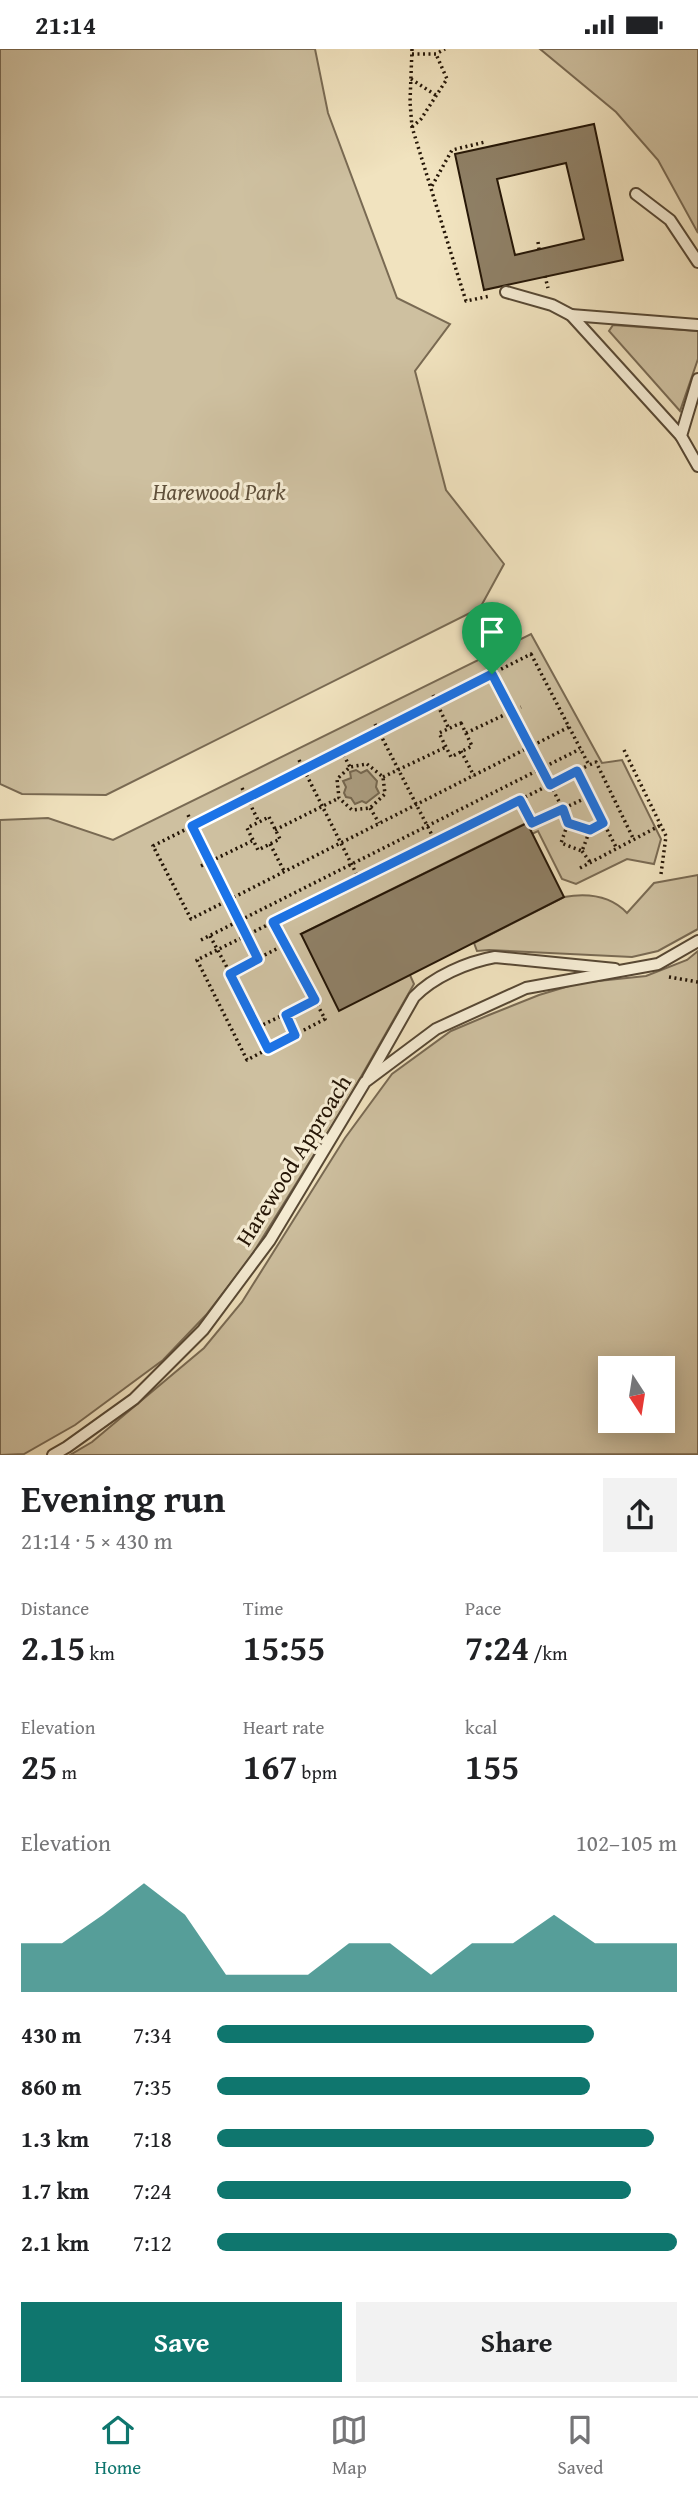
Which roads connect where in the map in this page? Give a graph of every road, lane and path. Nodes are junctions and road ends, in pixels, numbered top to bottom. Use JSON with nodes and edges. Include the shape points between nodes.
{"nodes":[{"id":1,"x":445,"y":49,"type":"edge"},
{"id":2,"x":412,"y":52,"type":"edge"},
{"id":3,"x":436,"y":54,"type":"junction"},
{"id":4,"x":411,"y":79,"type":"junction"},
{"id":5,"x":436,"y":96,"type":"junction"},
{"id":6,"x":412,"y":127,"type":"junction"},
{"id":7,"x":485,"y":142,"type":"dead end"},
{"id":8,"x":431,"y":187,"type":"junction"},
{"id":9,"x":636,"y":194,"type":"dead end"},
{"id":10,"x":538,"y":242,"type":"dead end"},
{"id":11,"x":539,"y":249,"type":"dead end"},
{"id":12,"x":698,"y":263,"type":"edge"},
{"id":13,"x":506,"y":292,"type":"joint"},
{"id":14,"x":572,"y":315,"type":"junction"},
{"id":15,"x":698,"y":325,"type":"edge"},
{"id":16,"x":698,"y":379,"type":"edge"},
{"id":17,"x":681,"y":436,"type":"junction"},
{"id":18,"x":698,"y":466,"type":"edge"},
{"id":19,"x":498,"y":646,"type":"dead end"},
{"id":20,"x":492,"y":674,"type":"junction"},
{"id":21,"x":433,"y":695,"type":"dead end"},
{"id":22,"x":436,"y":702,"type":"junction"},
{"id":23,"x":521,"y":706,"type":"dead end"},
{"id":24,"x":511,"y":712,"type":"junction"},
{"id":25,"x":375,"y":724,"type":"dead end"},
{"id":26,"x":569,"y":727,"type":"junction"},
{"id":27,"x":449,"y":729,"type":"junction"},
{"id":28,"x":379,"y":731,"type":"junction"},
{"id":29,"x":466,"y":733,"type":"junction"},
{"id":30,"x":446,"y":747,"type":"junction"},
{"id":31,"x":530,"y":748,"type":"junction"},
{"id":32,"x":580,"y":749,"type":"junction"},
{"id":33,"x":341,"y":750,"type":"junction"},
{"id":34,"x":624,"y":750,"type":"dead end"},
{"id":35,"x":461,"y":751,"type":"junction"},
{"id":36,"x":299,"y":760,"type":"dead end"},
{"id":37,"x":589,"y":765,"type":"junction"},
{"id":38,"x":350,"y":767,"type":"junction"},
{"id":39,"x":304,"y":769,"type":"junction"},
{"id":40,"x":398,"y":769,"type":"junction"},
{"id":41,"x":541,"y":770,"type":"junction"},
{"id":42,"x":577,"y":771,"type":"junction"},
{"id":43,"x":474,"y":776,"type":"junction"},
{"id":44,"x":383,"y":777,"type":"junction"},
{"id":45,"x":550,"y":785,"type":"junction"},
{"id":46,"x":242,"y":788,"type":"dead end"},
{"id":47,"x":590,"y":796,"type":"junction"},
{"id":48,"x":247,"y":798,"type":"junction"},
{"id":49,"x":339,"y":798,"type":"junction"},
{"id":50,"x":520,"y":800,"type":"junction"},
{"id":51,"x":417,"y":805,"type":"junction"},
{"id":52,"x":323,"y":807,"type":"junction"},
{"id":53,"x":370,"y":808,"type":"junction"},
{"id":54,"x":563,"y":809,"type":"junction"},
{"id":55,"x":188,"y":815,"type":"dead end"},
{"id":56,"x":259,"y":822,"type":"junction"},
{"id":57,"x":379,"y":823,"type":"junction"},
{"id":58,"x":568,"y":823,"type":"junction"},
{"id":59,"x":603,"y":823,"type":"junction"},
{"id":60,"x":661,"y":825,"type":"junction"},
{"id":61,"x":192,"y":826,"type":"junction"},
{"id":62,"x":428,"y":827,"type":"junction"},
{"id":63,"x":275,"y":830,"type":"junction"},
{"id":64,"x":590,"y":830,"type":"junction"},
{"id":65,"x":634,"y":839,"type":"junction"},
{"id":66,"x":253,"y":841,"type":"junction"},
{"id":67,"x":435,"y":841,"type":"junction"},
{"id":68,"x":341,"y":843,"type":"junction"},
{"id":69,"x":270,"y":844,"type":"junction"},
{"id":70,"x":617,"y":849,"type":"junction"},
{"id":71,"x":582,"y":851,"type":"junction"},
{"id":72,"x":210,"y":861,"type":"junction"},
{"id":73,"x":590,"y":862,"type":"junction"},
{"id":74,"x":353,"y":865,"type":"junction"},
{"id":75,"x":201,"y":866,"type":"dead end"},
{"id":76,"x":580,"y":867,"type":"dead end"},
{"id":77,"x":284,"y":871,"type":"junction"},
{"id":78,"x":661,"y":874,"type":"dead end"},
{"id":79,"x":359,"y":879,"type":"junction"},
{"id":80,"x":229,"y":899,"type":"junction"},
{"id":81,"x":239,"y":922,"type":"junction"},
{"id":82,"x":273,"y":922,"type":"junction"},
{"id":83,"x":246,"y":935,"type":"junction"},
{"id":84,"x":210,"y":936,"type":"junction"},
{"id":85,"x":201,"y":940,"type":"dead end"},
{"id":86,"x":698,"y":941,"type":"edge"},
{"id":87,"x":286,"y":944,"type":"junction"},
{"id":88,"x":216,"y":950,"type":"junction"},
{"id":89,"x":258,"y":959,"type":"junction"},
{"id":90,"x":629,"y":970,"type":"junction"},
{"id":91,"x":230,"y":974,"type":"junction"},
{"id":92,"x":315,"y":1000,"type":"junction"},
{"id":93,"x":286,"y":1015,"type":"junction"},
{"id":94,"x":257,"y":1028,"type":"junction"},
{"id":95,"x":295,"y":1035,"type":"junction"},
{"id":96,"x":268,"y":1049,"type":"junction"},
{"id":97,"x":365,"y":1082,"type":"junction"},
{"id":98,"x":52,"y":1454,"type":"edge"}],
"edges":[{"from":1,"to":3,"type":"path"},
{"from":2,"to":3,"type":"path"},
{"from":2,"to":4,"type":"path"},
{"from":3,"to":5,"type":"path","via":[[447,79]]},
{"from":4,"to":5,"type":"path"},
{"from":4,"to":6,"type":"path"},
{"from":5,"to":6,"type":"path"},
{"from":6,"to":8,"type":"path"},
{"from":7,"to":8,"type":"path","via":[[452,150]]},
{"from":8,"to":13,"type":"path","via":[[466,301]]},
{"from":9,"to":12,"type":"lane","via":[[670,220]]},
{"from":10,"to":11,"type":"path"},
{"from":13,"to":14,"type":"lane"},
{"from":14,"to":15,"type":"lane"},
{"from":14,"to":17,"type":"lane"},
{"from":16,"to":17,"type":"lane"},
{"from":17,"to":18,"type":"lane"},
{"from":19,"to":20,"type":"path","via":[[504,657],[488,666]]},
{"from":20,"to":22,"type":"path"},
{"from":20,"to":24,"type":"path"},
{"from":20,"to":26,"type":"path","via":[[531,654]]},
{"from":21,"to":22,"type":"path"},
{"from":22,"to":27,"type":"path"},
{"from":22,"to":28,"type":"path"},
{"from":23,"to":24,"type":"path"},
{"from":24,"to":29,"type":"path"},
{"from":24,"to":31,"type":"path"},
{"from":25,"to":28,"type":"path"},
{"from":26,"to":31,"type":"path"},
{"from":26,"to":32,"type":"path"},
{"from":27,"to":29,"type":"path","via":[[461,723]]},
{"from":27,"to":30,"type":"path","via":[[439,733]]},
{"from":28,"to":33,"type":"path"},
{"from":28,"to":40,"type":"path"},
{"from":29,"to":35,"type":"path","via":[[472,746]]},
{"from":30,"to":35,"type":"path","via":[[450,757]]},
{"from":30,"to":40,"type":"path"},
{"from":31,"to":41,"type":"path"},
{"from":31,"to":43,"type":"path"},
{"from":32,"to":37,"type":"path"},
{"from":32,"to":41,"type":"path"},
{"from":33,"to":38,"type":"path"},
{"from":33,"to":39,"type":"path"},
{"from":34,"to":60,"type":"path"},
{"from":35,"to":43,"type":"path"},
{"from":36,"to":39,"type":"path"},
{"from":37,"to":42,"type":"path"},
{"from":37,"to":65,"type":"path","via":[[596,762]]},
{"from":38,"to":44,"type":"path","via":[[367,764]]},
{"from":38,"to":49,"type":"path","via":[[337,779]]},
{"from":39,"to":48,"type":"path"},
{"from":39,"to":52,"type":"path"},
{"from":40,"to":44,"type":"path"},
{"from":40,"to":51,"type":"path"},
{"from":41,"to":45,"type":"path"},
{"from":41,"to":62,"type":"path"},
{"from":42,"to":45,"type":"path"},
{"from":42,"to":47,"type":"path"},
{"from":43,"to":51,"type":"path"},
{"from":44,"to":53,"type":"path","via":[[385,794]]},
{"from":45,"to":50,"type":"path"},
{"from":45,"to":54,"type":"path"},
{"from":46,"to":48,"type":"path"},
{"from":47,"to":54,"type":"path"},
{"from":47,"to":59,"type":"path"},
{"from":48,"to":56,"type":"path"},
{"from":48,"to":61,"type":"path"},
{"from":49,"to":52,"type":"path"},
{"from":49,"to":53,"type":"path","via":[[352,810]]},
{"from":50,"to":54,"type":"path","via":[[532,823]]},
{"from":50,"to":67,"type":"path"},
{"from":51,"to":57,"type":"path"},
{"from":51,"to":62,"type":"path"},
{"from":52,"to":63,"type":"path"},
{"from":52,"to":68,"type":"path"},
{"from":53,"to":57,"type":"path"},
{"from":54,"to":58,"type":"path"},
{"from":55,"to":61,"type":"path"},
{"from":56,"to":63,"type":"path","via":[[269,817]]},
{"from":56,"to":66,"type":"path","via":[[247,828]]},
{"from":57,"to":68,"type":"path"},
{"from":58,"to":64,"type":"path"},
{"from":58,"to":71,"type":"path","via":[[561,843]]},
{"from":59,"to":64,"type":"path"},
{"from":59,"to":70,"type":"path"},
{"from":60,"to":65,"type":"path"},
{"from":60,"to":78,"type":"path","via":[[666,836]]},
{"from":61,"to":72,"type":"path"},
{"from":61,"to":80,"type":"path","via":[[153,846],[191,919]]},
{"from":62,"to":67,"type":"path"},
{"from":62,"to":74,"type":"path"},
{"from":63,"to":69,"type":"path","via":[[280,839]]},
{"from":64,"to":71,"type":"path"},
{"from":65,"to":70,"type":"path"},
{"from":66,"to":69,"type":"path","via":[[258,850]]},
{"from":66,"to":72,"type":"path"},
{"from":67,"to":79,"type":"path"},
{"from":68,"to":74,"type":"path"},
{"from":68,"to":77,"type":"path"},
{"from":69,"to":77,"type":"path"},
{"from":70,"to":73,"type":"path"},
{"from":71,"to":73,"type":"path"},
{"from":72,"to":75,"type":"path"},
{"from":72,"to":80,"type":"path"},
{"from":73,"to":76,"type":"path"},
{"from":74,"to":79,"type":"path"},
{"from":74,"to":81,"type":"path"},
{"from":77,"to":80,"type":"path"},
{"from":79,"to":82,"type":"path"},
{"from":80,"to":81,"type":"path"},
{"from":81,"to":83,"type":"path"},
{"from":81,"to":84,"type":"path"},
{"from":82,"to":83,"type":"path"},
{"from":82,"to":87,"type":"path"},
{"from":83,"to":88,"type":"path"},
{"from":83,"to":89,"type":"path"},
{"from":84,"to":85,"type":"path"},
{"from":84,"to":88,"type":"path"},
{"from":86,"to":90,"type":"lane","name":"Harewood Approach","via":[[657,964]]},
{"from":87,"to":89,"type":"path"},
{"from":87,"to":92,"type":"path"},
{"from":88,"to":91,"type":"path"},
{"from":88,"to":96,"type":"path","via":[[197,960],[247,1061]]},
{"from":89,"to":91,"type":"path"},
{"from":90,"to":97,"type":"lane","name":"Harewood Approach","via":[[526,988],[436,1028]]},
{"from":90,"to":97,"type":"lane","via":[[495,957],[478,960],[424,986]]},
{"from":91,"to":94,"type":"path"},
{"from":92,"to":93,"type":"path"},
{"from":92,"to":95,"type":"path","via":[[325,1019]]},
{"from":93,"to":94,"type":"path"},
{"from":93,"to":95,"type":"path"},
{"from":94,"to":96,"type":"path"},
{"from":95,"to":96,"type":"path"},
{"from":97,"to":98,"type":"lane","name":"Harewood Approach","via":[[270,1240],[203,1330],[134,1399]]}]}
